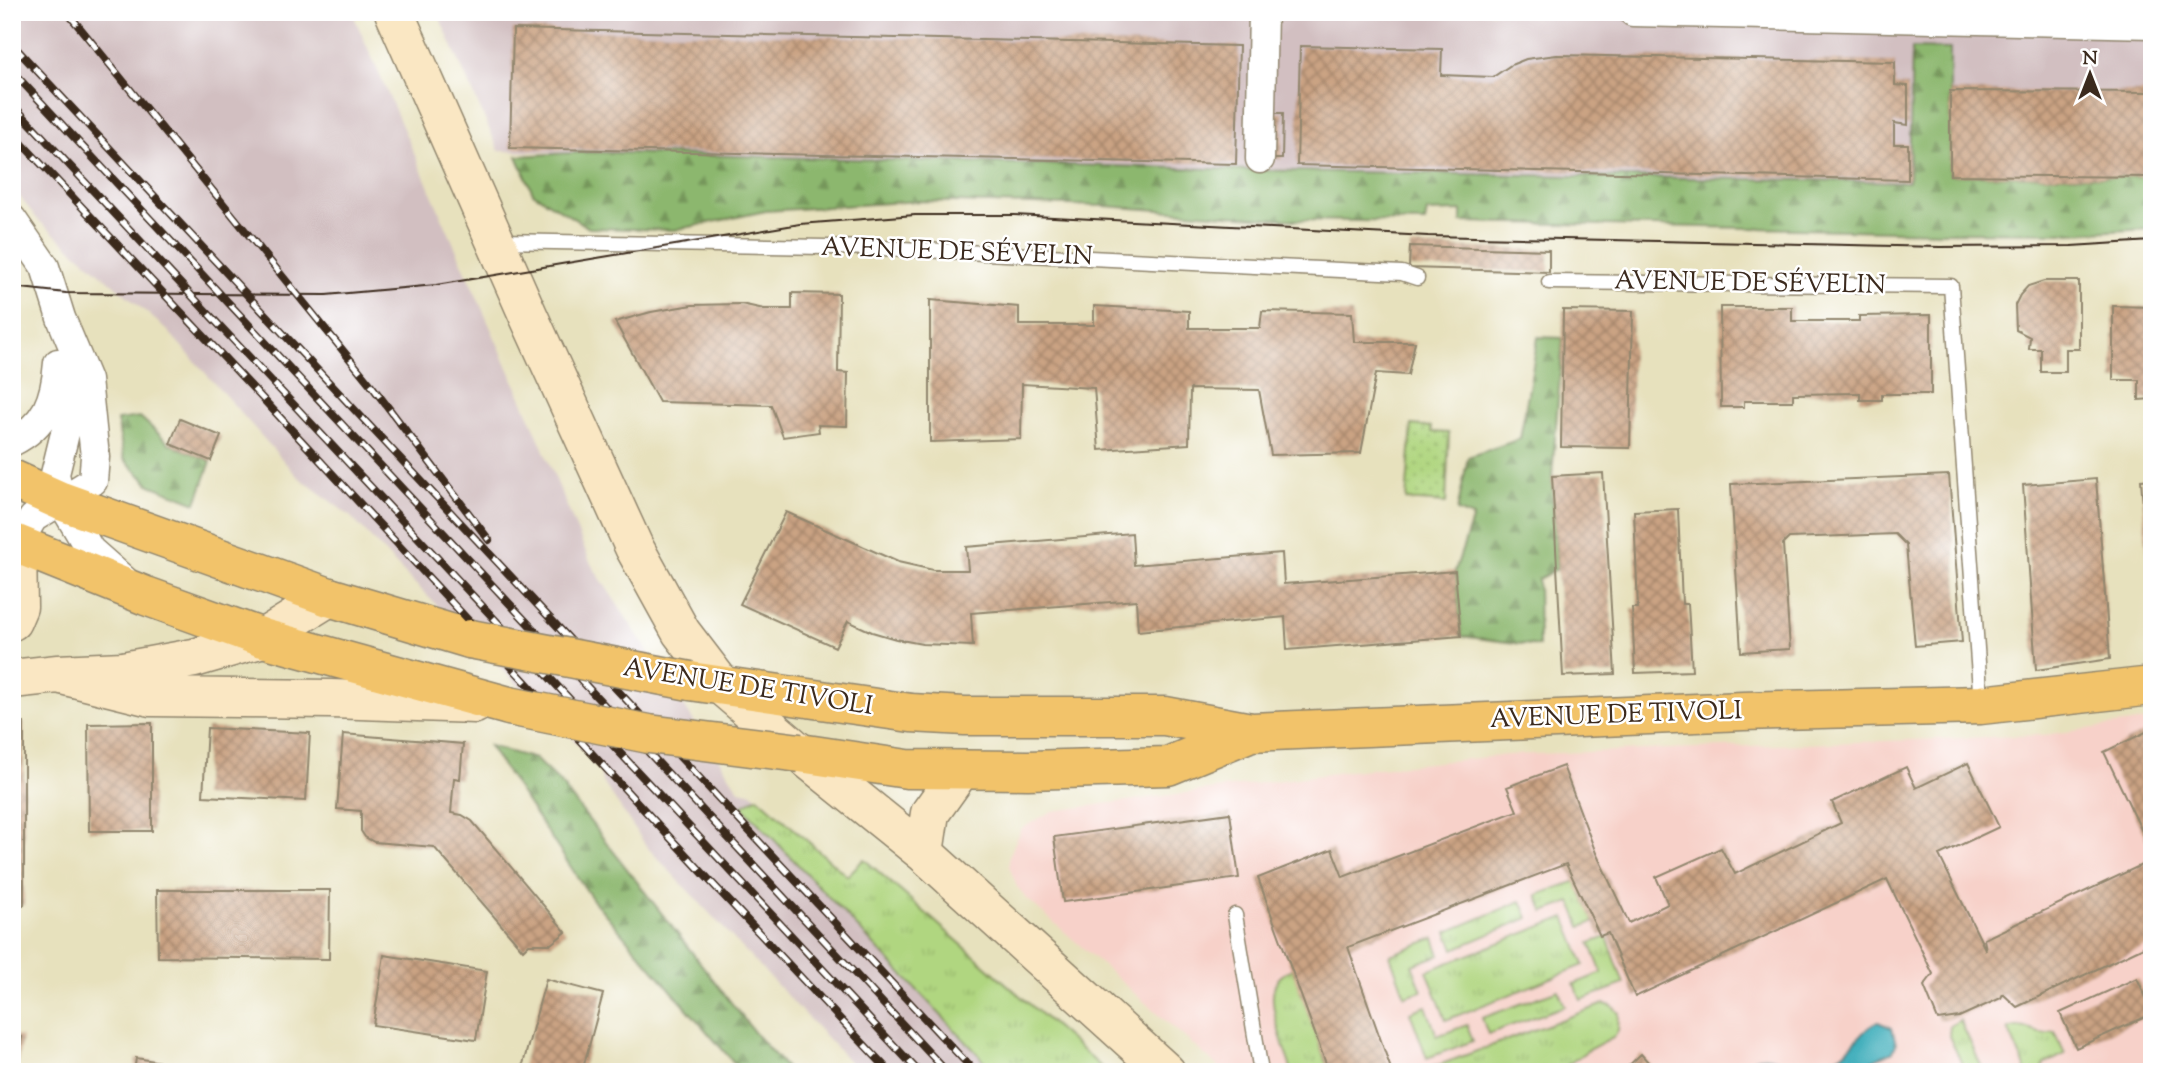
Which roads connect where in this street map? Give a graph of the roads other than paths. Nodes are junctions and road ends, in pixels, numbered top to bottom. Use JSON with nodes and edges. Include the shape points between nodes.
{"nodes":[{"id":1,"x":394,"y":12,"type":"edge"},
{"id":2,"x":1263,"y":12,"type":"edge"},
{"id":3,"x":1633,"y":12,"type":"edge"},
{"id":4,"x":1793,"y":14,"type":"edge"},
{"id":5,"x":2152,"y":24,"type":"edge"},
{"id":6,"x":1260,"y":159,"type":"dead end"},
{"id":7,"x":12,"y":219,"type":"edge"},
{"id":8,"x":496,"y":241,"type":"junction"},
{"id":9,"x":1417,"y":278,"type":"dead end"},
{"id":10,"x":1549,"y":282,"type":"dead end"},
{"id":11,"x":61,"y":318,"type":"junction"},
{"id":12,"x":12,"y":442,"type":"edge"},
{"id":13,"x":12,"y":479,"type":"edge"},
{"id":14,"x":61,"y":501,"type":"junction"},
{"id":15,"x":15,"y":543,"type":"edge"},
{"id":16,"x":138,"y":593,"type":"junction"},
{"id":17,"x":329,"y":597,"type":"junction"},
{"id":18,"x":12,"y":621,"type":"edge"},
{"id":19,"x":263,"y":638,"type":"junction"},
{"id":20,"x":58,"y":674,"type":"junction"},
{"id":21,"x":12,"y":679,"type":"edge"},
{"id":22,"x":707,"y":684,"type":"junction"},
{"id":23,"x":2152,"y":686,"type":"edge"},
{"id":24,"x":1981,"y":705,"type":"junction"},
{"id":25,"x":509,"y":706,"type":"junction"},
{"id":26,"x":1251,"y":732,"type":"junction"},
{"id":27,"x":800,"y":753,"type":"junction"},
{"id":28,"x":960,"y":771,"type":"junction"},
{"id":29,"x":924,"y":853,"type":"junction"},
{"id":30,"x":1235,"y":915,"type":"dead end"},
{"id":31,"x":1166,"y":1072,"type":"edge"},
{"id":32,"x":1261,"y":1072,"type":"edge"}],
"edges":[{"from":1,"to":8,"type":"street"},
{"from":2,"to":6,"type":"street"},
{"from":3,"to":4,"type":"street"},
{"from":4,"to":5,"type":"street"},
{"from":7,"to":11,"type":"street","via":[[45,267]]},
{"from":8,"to":9,"type":"lane","name":"AVENUE DE SÉVELIN","via":[[895,249],[1402,273]]},
{"from":8,"to":22,"type":"street","via":[[634,547]]},
{"from":10,"to":24,"type":"lane","name":"AVENUE DE SÉVELIN","via":[[1951,286]]},
{"from":11,"to":12,"type":"street","via":[[57,379],[45,417],[28,435]]},
{"from":11,"to":14,"type":"street","via":[[72,382],[55,474]]},
{"from":11,"to":14,"type":"street","via":[[87,380],[95,457],[93,481]]},
{"from":13,"to":14,"type":"main road"},
{"from":14,"to":15,"type":"street","via":[[33,519]]},
{"from":14,"to":16,"type":"street","via":[[90,550]]},
{"from":14,"to":17,"type":"main road"},
{"from":15,"to":16,"type":"main road"},
{"from":15,"to":18,"type":"street","via":[[18,607]]},
{"from":16,"to":19,"type":"main road"},
{"from":17,"to":19,"type":"street","name":"AVENUE DE TIVOLI"},
{"from":17,"to":22,"type":"main road","name":"AVENUE DE TIVOLI","bridge":true,"via":[[470,639]]},
{"from":19,"to":20,"type":"street","name":"AVENUE DE TIVOLI","via":[[194,658],[123,671]]},
{"from":19,"to":25,"type":"main road","name":"AVENUE DE TIVOLI"},
{"from":20,"to":21,"type":"street","name":"AVENUE DE TIVOLI"},
{"from":20,"to":25,"type":"street","name":"AVENUE DE TIVOLI","via":[[151,697]]},
{"from":22,"to":26,"type":"main road","name":"AVENUE DE TIVOLI","via":[[911,713],[1165,716]]},
{"from":22,"to":27,"type":"street"},
{"from":23,"to":24,"type":"main road","name":"AVENUE DE TIVOLI"},
{"from":24,"to":26,"type":"main road","name":"AVENUE DE TIVOLI"},
{"from":25,"to":27,"type":"main road","name":"AVENUE DE TIVOLI","bridge":true,"via":[[649,734]]},
{"from":26,"to":28,"type":"main road","name":"AVENUE DE TIVOLI","via":[[1168,766]]},
{"from":27,"to":28,"type":"main road","name":"AVENUE DE TIVOLI","via":[[907,769]]},
{"from":27,"to":29,"type":"street"},
{"from":28,"to":29,"type":"street","via":[[930,813]]},
{"from":29,"to":31,"type":"street"},
{"from":30,"to":32,"type":"lane"}]}
